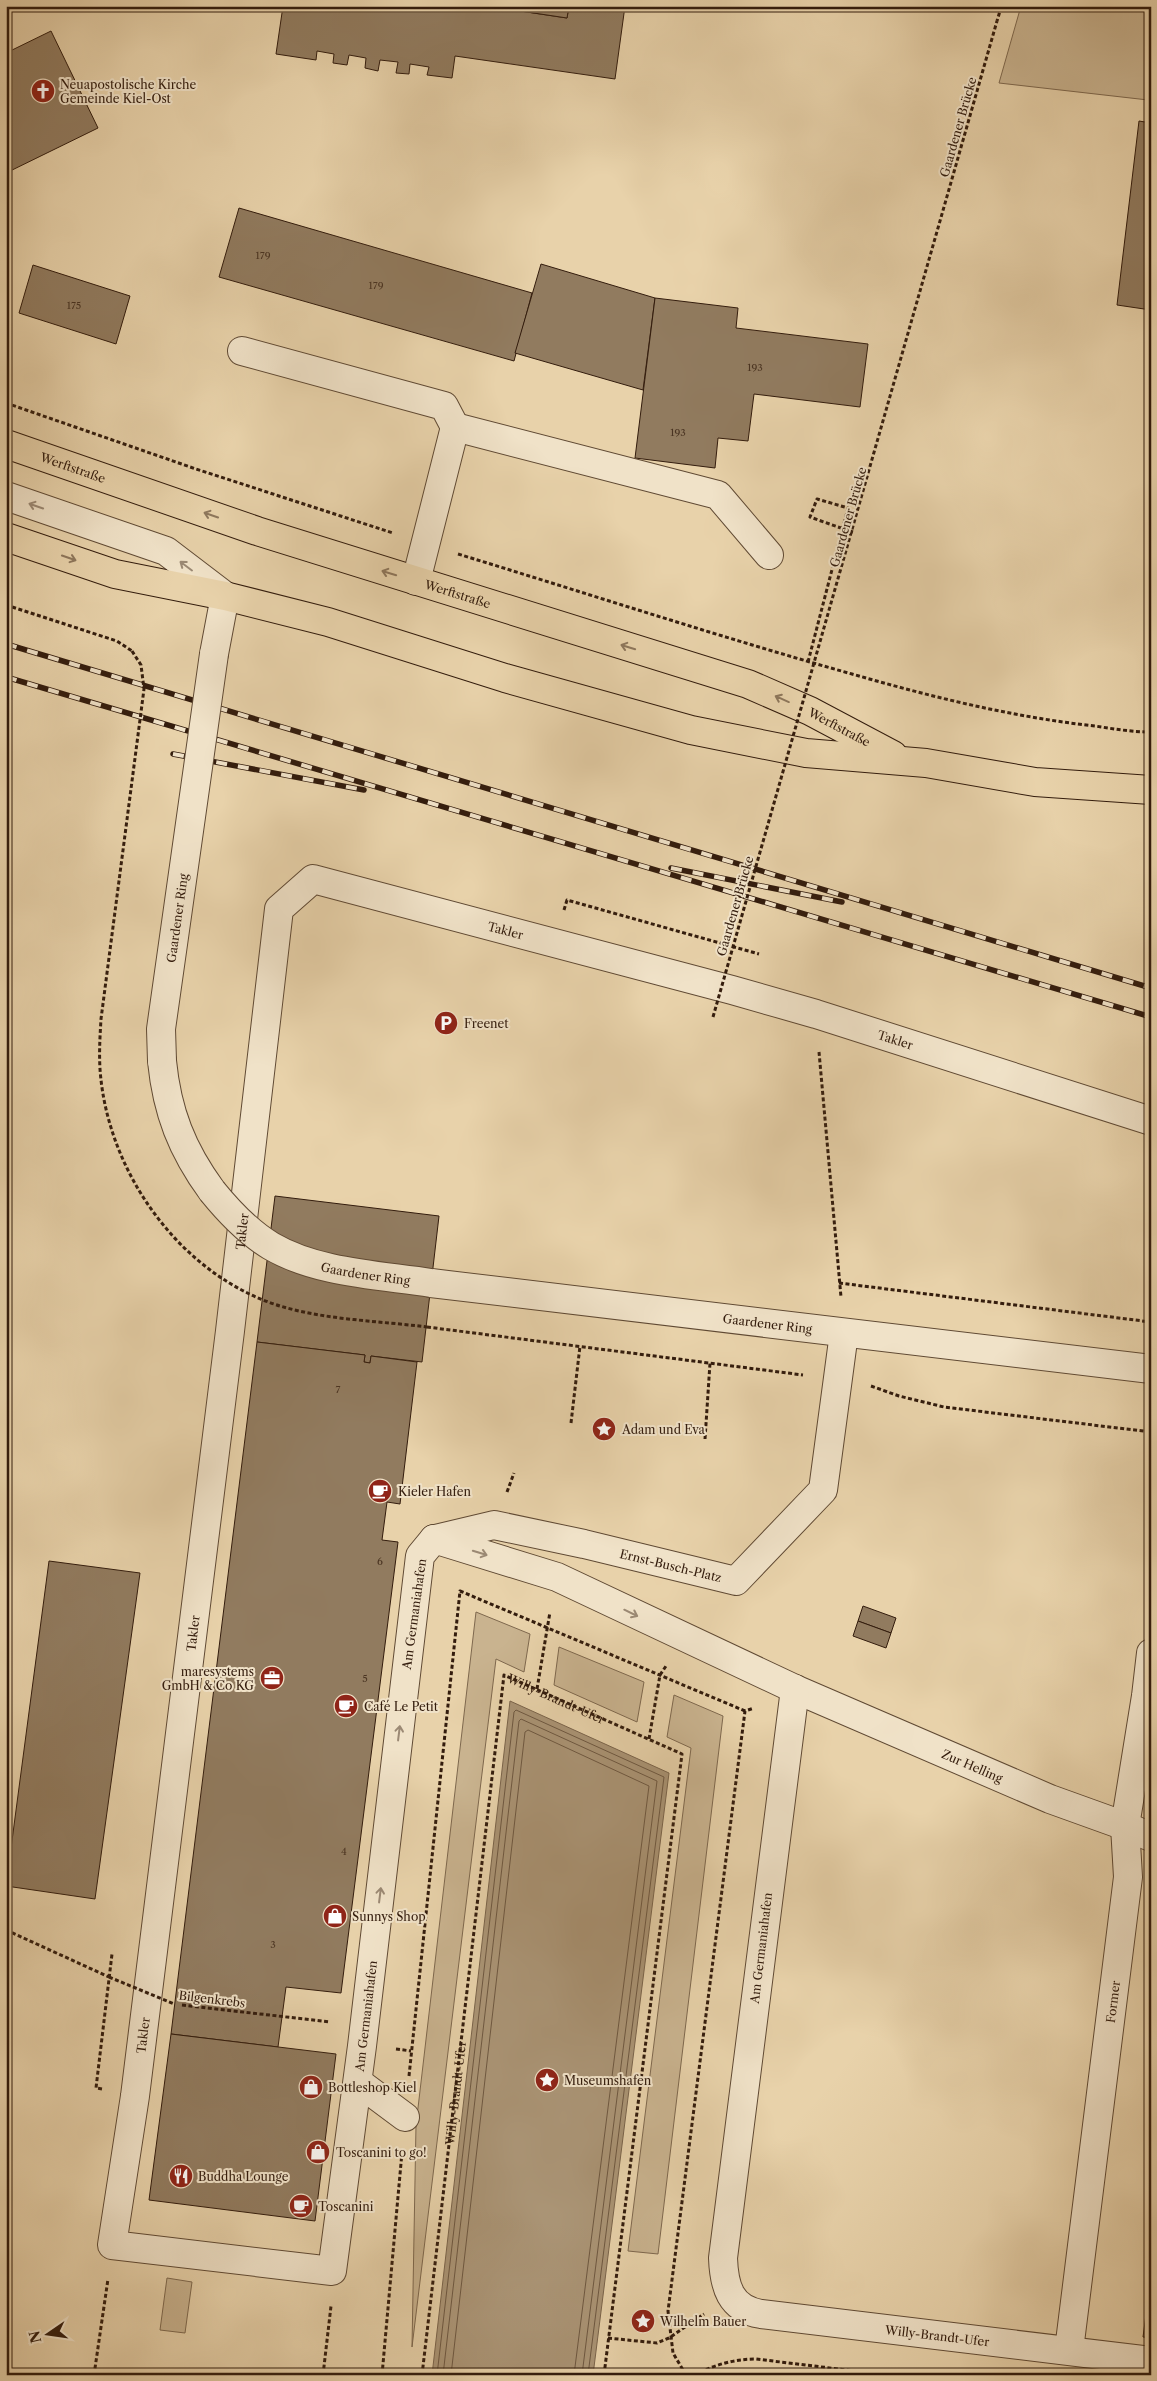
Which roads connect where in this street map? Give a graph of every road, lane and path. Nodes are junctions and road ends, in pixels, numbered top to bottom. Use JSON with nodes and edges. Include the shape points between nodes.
{"nodes":[{"id":1,"x":983,"y":6,"type":"edge"},
{"id":2,"x":1001,"y":6,"type":"edge"},
{"id":3,"x":1000,"y":11,"type":"junction"},
{"id":4,"x":242,"y":351,"type":"dead end"},
{"id":5,"x":6,"y":403,"type":"edge"},
{"id":6,"x":455,"y":427,"type":"junction"},
{"id":7,"x":6,"y":444,"type":"edge"},
{"id":8,"x":6,"y":496,"type":"edge"},
{"id":9,"x":852,"y":532,"type":"junction"},
{"id":10,"x":6,"y":537,"type":"edge"},
{"id":11,"x":426,"y":544,"type":"junction"},
{"id":12,"x":769,"y":555,"type":"dead end"},
{"id":13,"x":416,"y":581,"type":"junction"},
{"id":14,"x":225,"y":596,"type":"junction"},
{"id":15,"x":6,"y":605,"type":"edge"},
{"id":16,"x":132,"y":650,"type":"dead end"},
{"id":17,"x":808,"y":662,"type":"junction"},
{"id":18,"x":1151,"y":732,"type":"edge"},
{"id":19,"x":903,"y":760,"type":"junction"},
{"id":20,"x":1151,"y":790,"type":"edge"},
{"id":21,"x":567,"y":900,"type":"dead end"},
{"id":22,"x":733,"y":946,"type":"junction"},
{"id":23,"x":759,"y":954,"type":"dead end"},
{"id":24,"x":816,"y":1014,"type":"junction"},
{"id":25,"x":712,"y":1017,"type":"dead end"},
{"id":26,"x":1151,"y":1121,"type":"edge"},
{"id":27,"x":839,"y":1283,"type":"junction"},
{"id":28,"x":1151,"y":1322,"type":"edge"},
{"id":29,"x":427,"y":1327,"type":"dead end"},
{"id":30,"x":844,"y":1333,"type":"junction"},
{"id":31,"x":580,"y":1346,"type":"junction"},
{"id":32,"x":710,"y":1363,"type":"junction"},
{"id":33,"x":1151,"y":1368,"type":"edge"},
{"id":34,"x":839,"y":1379,"type":"junction"},
{"id":35,"x":571,"y":1423,"type":"dead end"},
{"id":36,"x":1151,"y":1432,"type":"edge"},
{"id":37,"x":705,"y":1439,"type":"dead end"},
{"id":38,"x":434,"y":1539,"type":"junction"},
{"id":39,"x":546,"y":1627,"type":"junction"},
{"id":40,"x":1151,"y":1654,"type":"edge"},
{"id":41,"x":660,"y":1675,"type":"junction"},
{"id":42,"x":795,"y":1689,"type":"junction"},
{"id":43,"x":537,"y":1690,"type":"junction"},
{"id":44,"x":1149,"y":1697,"type":"edge"},
{"id":45,"x":746,"y":1711,"type":"junction"},
{"id":46,"x":649,"y":1739,"type":"junction"},
{"id":47,"x":1125,"y":1826,"type":"junction"},
{"id":48,"x":1151,"y":1838,"type":"edge"},
{"id":49,"x":6,"y":1930,"type":"edge"},
{"id":50,"x":112,"y":1954,"type":"dead end"},
{"id":51,"x":109,"y":1977,"type":"junction"},
{"id":52,"x":318,"y":2021,"type":"dead end"},
{"id":53,"x":358,"y":2082,"type":"junction"},
{"id":54,"x":96,"y":2088,"type":"dead end"},
{"id":55,"x":405,"y":2117,"type":"junction"},
{"id":56,"x":332,"y":2271,"type":"joint"},
{"id":57,"x":108,"y":2284,"type":"dead end"},
{"id":58,"x":731,"y":2295,"type":"junction"},
{"id":59,"x":330,"y":2313,"type":"dead end"},
{"id":60,"x":608,"y":2338,"type":"junction"},
{"id":61,"x":669,"y":2338,"type":"junction"},
{"id":62,"x":1069,"y":2350,"type":"junction"},
{"id":63,"x":1151,"y":2361,"type":"edge"},
{"id":64,"x":94,"y":2375,"type":"edge"},
{"id":65,"x":322,"y":2375,"type":"edge"},
{"id":66,"x":382,"y":2375,"type":"edge"},
{"id":67,"x":422,"y":2375,"type":"edge"},
{"id":68,"x":604,"y":2375,"type":"edge"},
{"id":69,"x":686,"y":2375,"type":"edge"},
{"id":70,"x":694,"y":2375,"type":"edge"},
{"id":71,"x":888,"y":2375,"type":"edge"}],
"edges":[{"from":1,"to":3,"type":"path"},
{"from":2,"to":3,"type":"path","name":"Gaardener Brücke"},
{"from":3,"to":9,"type":"path","name":"Gaardener Brücke","bridge":true},
{"from":4,"to":6,"type":"street","via":[[444,406]]},
{"from":5,"to":11,"type":"path","via":[[196,470]]},
{"from":6,"to":11,"type":"street"},
{"from":6,"to":12,"type":"street","via":[[718,495]]},
{"from":13,"to":7,"type":"main road","name":"Werftstraße","one_way":true,"via":[[257,531]]},
{"from":14,"to":8,"type":"street","name":"Werftstraße","one_way":true,"via":[[166,551]]},
{"from":9,"to":17,"type":"path","bridge":true,"via":[[838,527],[810,517],[817,499],[848,508]]},
{"from":9,"to":22,"type":"path","name":"Gaardener Brücke","bridge":true},
{"from":10,"to":14,"type":"main road","name":"Werftstraße","one_way":true,"via":[[115,574]]},
{"from":11,"to":13,"type":"street"},
{"from":11,"to":17,"type":"path"},
{"from":19,"to":13,"type":"main road","name":"Werftstraße","one_way":true,"via":[[810,711],[748,684]]},
{"from":14,"to":19,"type":"main road","name":"Werftstraße","via":[[328,622],[505,678],[691,730],[806,753]]},
{"from":14,"to":30,"type":"street","name":"Gaardener Ring","bridge":true,"via":[[161,1029],[164,1082],[173,1121],[198,1171],[224,1206],[273,1247],[322,1265],[431,1283]]},
{"from":15,"to":16,"type":"path","via":[[117,641]]},
{"from":17,"to":18,"type":"path","via":[[991,710],[1053,722]]},
{"from":19,"to":20,"type":"main road","name":"Werftstraße","via":[[1035,782]]},
{"from":21,"to":22,"type":"path"},
{"from":22,"to":23,"type":"path"},
{"from":22,"to":25,"type":"path","name":"Gaardener Brücke","bridge":true},
{"from":24,"to":26,"type":"street","name":"Takler"},
{"from":24,"to":27,"type":"path"},
{"from":24,"to":56,"type":"street","name":"Takler","via":[[313,879],[279,909],[135,2096],[112,2245]]},
{"from":27,"to":28,"type":"path"},
{"from":27,"to":30,"type":"path"},
{"from":29,"to":31,"type":"path"},
{"from":30,"to":33,"type":"street","name":"Gaardener Ring"},
{"from":30,"to":34,"type":"street"},
{"from":31,"to":32,"type":"path"},
{"from":31,"to":35,"type":"path"},
{"from":32,"to":34,"type":"path"},
{"from":32,"to":37,"type":"path"},
{"from":34,"to":36,"type":"path","via":[[944,1407]]},
{"from":34,"to":38,"type":"street","name":"Ernst-Busch-Platz","via":[[823,1490],[736,1581],[494,1525]]},
{"from":38,"to":42,"type":"street","one_way":true,"via":[[558,1577]]},
{"from":53,"to":38,"type":"street","name":"Am Germaniahafen","one_way":true,"via":[[420,1556]]},
{"from":39,"to":41,"type":"path"},
{"from":39,"to":43,"type":"path"},
{"from":39,"to":55,"type":"path","via":[[460,1591]]},
{"from":40,"to":44,"type":"street","name":"Former"},
{"from":41,"to":45,"type":"path"},
{"from":41,"to":46,"type":"path"},
{"from":42,"to":45,"type":"path","via":[[766,1706]]},
{"from":42,"to":47,"type":"street","name":"Zur Helling","via":[[1050,1799]]},
{"from":42,"to":58,"type":"street","name":"Am Germaniahafen","via":[[723,2258],[723,2272]]},
{"from":43,"to":46,"type":"path","name":"Willy-Brandt-Ufer"},
{"from":43,"to":67,"type":"path","name":"Willy-Brandt-Ufer","via":[[504,1674]]},
{"from":44,"to":47,"type":"street","name":"Former"},
{"from":45,"to":61,"type":"path","via":[[668,2311]]},
{"from":46,"to":60,"type":"path","name":"Willy-Brandt-Ufer","via":[[682,1754]]},
{"from":47,"to":48,"type":"street","name":"Zur Helling"},
{"from":47,"to":62,"type":"street","name":"Former","via":[[1128,1877]]},
{"from":49,"to":51,"type":"path","name":"Bilgenkrebs"},
{"from":50,"to":51,"type":"path"},
{"from":51,"to":52,"type":"path","name":"Bilgenkrebs","bridge":true,"via":[[174,2004]]},
{"from":51,"to":54,"type":"path"},
{"from":53,"to":55,"type":"street","name":"Am Germaniahafen"},
{"from":53,"to":56,"type":"street","name":"Am Germaniahafen"},
{"from":55,"to":66,"type":"path"},
{"from":57,"to":64,"type":"path"},
{"from":58,"to":61,"type":"path"},
{"from":58,"to":62,"type":"street","name":"Willy-Brandt-Ufer","via":[[738,2306],[748,2312]]},
{"from":59,"to":65,"type":"path"},
{"from":60,"to":61,"type":"path","via":[[657,2343]]},
{"from":60,"to":68,"type":"path","name":"Willy-Brandt-Ufer"},
{"from":61,"to":69,"type":"path","via":[[673,2353]]},
{"from":62,"to":63,"type":"street","name":"Willy-Brandt-Ufer"},
{"from":70,"to":71,"type":"path","via":[[714,2365],[756,2358]]}]}
